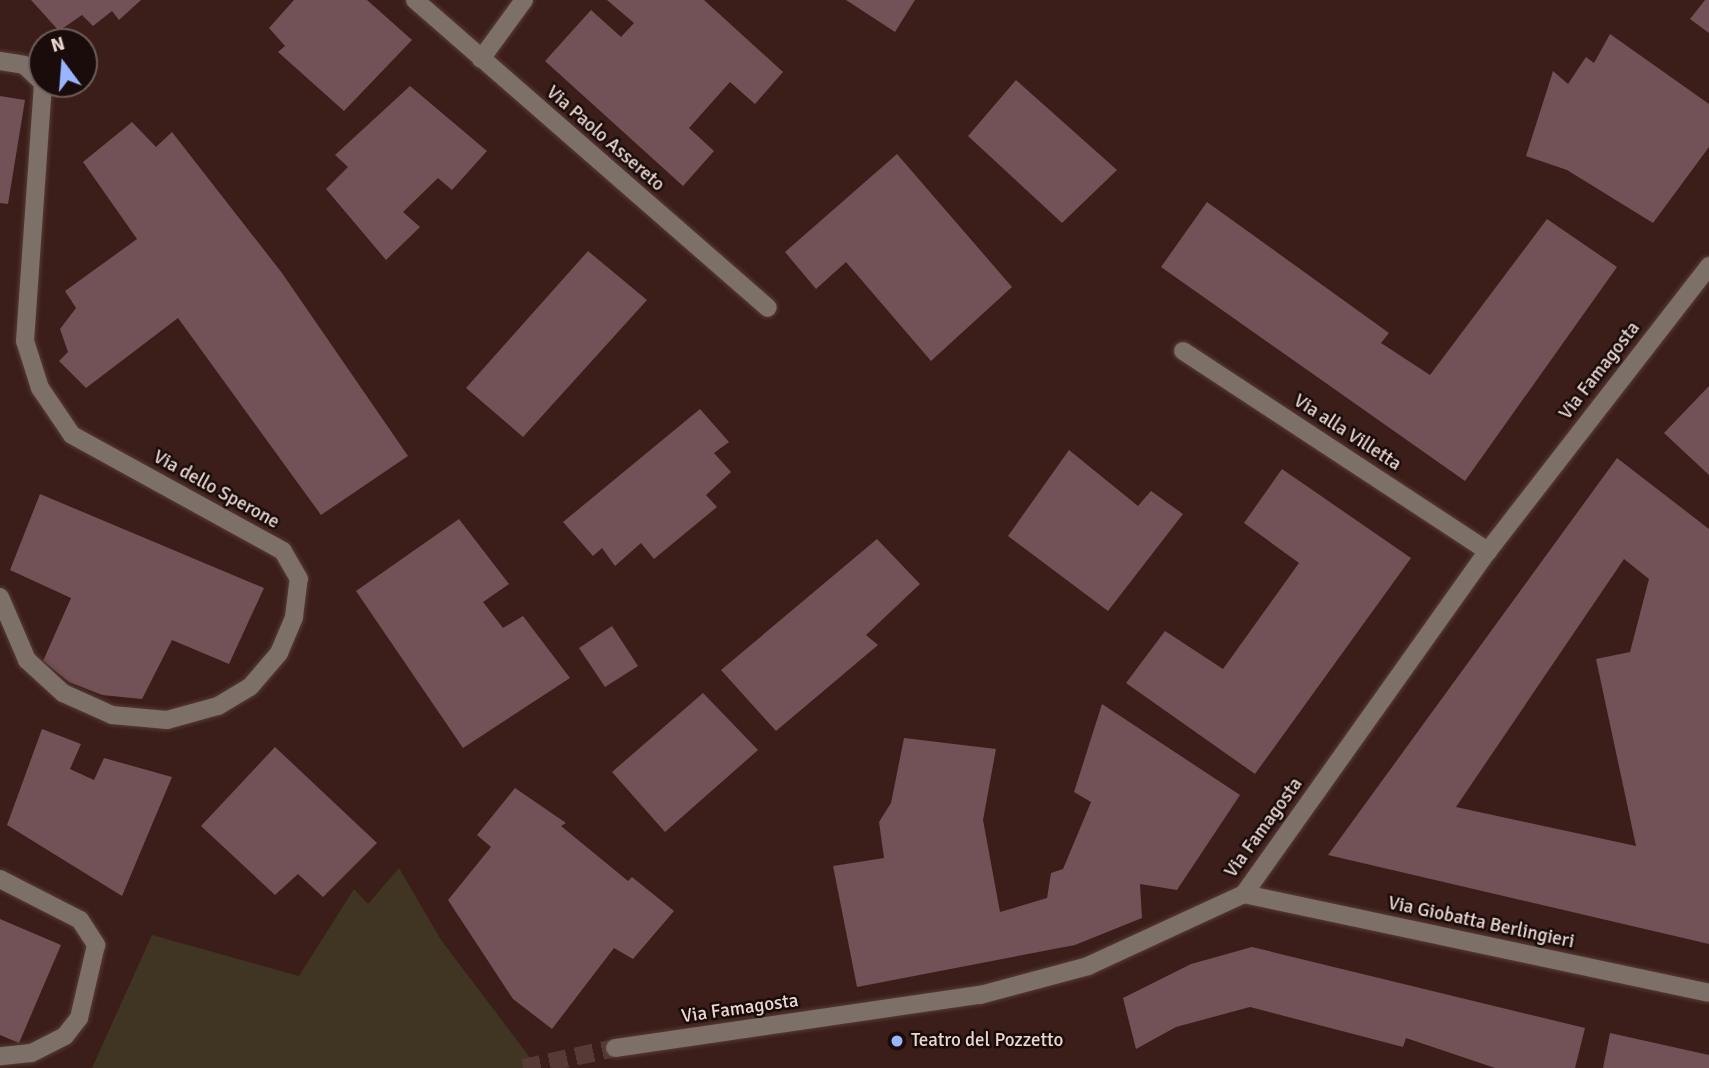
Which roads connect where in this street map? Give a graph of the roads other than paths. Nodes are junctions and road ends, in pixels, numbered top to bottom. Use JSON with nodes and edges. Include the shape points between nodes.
{"nodes":[{"id":1,"x":415,"y":0,"type":"edge"},
{"id":2,"x":524,"y":0,"type":"edge"},
{"id":3,"x":481,"y":59,"type":"junction"},
{"id":4,"x":0,"y":61,"type":"edge"},
{"id":5,"x":28,"y":69,"type":"edge"},
{"id":6,"x":41,"y":98,"type":"edge"},
{"id":7,"x":1709,"y":265,"type":"edge"},
{"id":8,"x":768,"y":308,"type":"dead end"},
{"id":9,"x":1183,"y":351,"type":"dead end"},
{"id":10,"x":1488,"y":551,"type":"junction"},
{"id":11,"x":0,"y":597,"type":"edge"},
{"id":12,"x":0,"y":879,"type":"edge"},
{"id":13,"x":1244,"y":894,"type":"junction"},
{"id":14,"x":1709,"y":993,"type":"edge"},
{"id":15,"x":615,"y":1048,"type":"tunnel mouth"},
{"id":16,"x":0,"y":1056,"type":"edge"}],
"edges":[{"from":1,"to":3,"type":"street","name":"Via Paolo Assereto"},
{"from":2,"to":3,"type":"street"},
{"from":3,"to":8,"type":"street","name":"Via Paolo Assereto"},
{"from":4,"to":5,"type":"street","name":"Via dello Sperone"},
{"from":6,"to":11,"type":"street","name":"Via dello Sperone","via":[[25,341],[40,388],[72,435],[283,551],[299,579],[294,617],[279,653],[250,687],[218,706],[167,720],[112,715],[63,693],[27,660]]},
{"from":7,"to":10,"type":"street","name":"Via Famagosta"},
{"from":9,"to":10,"type":"street","name":"Via alla Villetta"},
{"from":10,"to":13,"type":"street","name":"Via Famagosta"},
{"from":12,"to":16,"type":"street","via":[[80,919],[96,945],[79,1018],[65,1036],[31,1053]]},
{"from":13,"to":14,"type":"street","name":"Via Giobatta Berlingieri"},
{"from":13,"to":15,"type":"street","name":"Via Famagosta","via":[[1088,966],[980,995]]}]}
